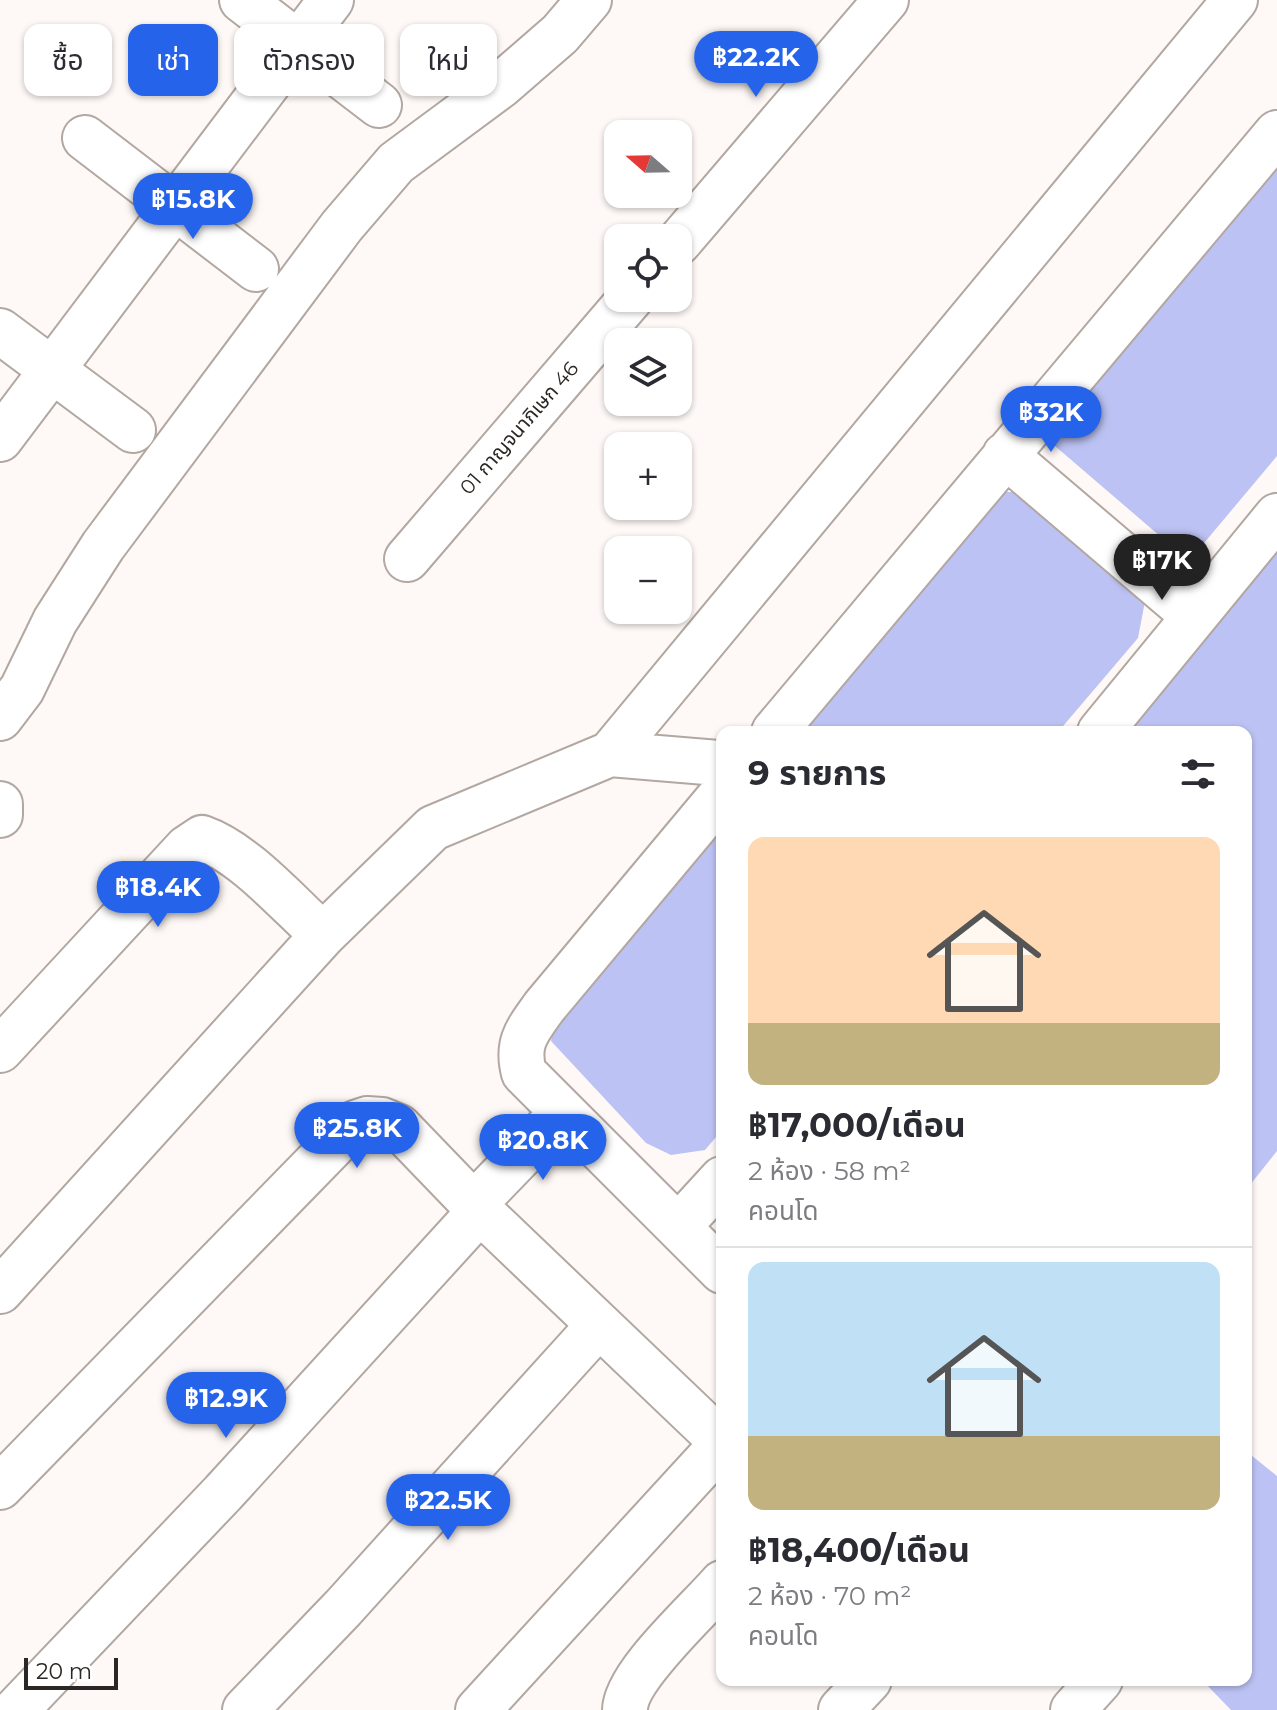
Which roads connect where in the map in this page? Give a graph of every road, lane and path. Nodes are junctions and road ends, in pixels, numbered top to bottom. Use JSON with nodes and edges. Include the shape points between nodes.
{"nodes":[{"id":1,"x":242,"y":0,"type":"edge"},
{"id":2,"x":331,"y":0,"type":"edge"},
{"id":3,"x":589,"y":0,"type":"edge"},
{"id":4,"x":886,"y":0,"type":"edge"},
{"id":5,"x":1235,"y":0,"type":"edge"},
{"id":6,"x":275,"y":24,"type":"edge"},
{"id":7,"x":313,"y":24,"type":"edge"},
{"id":8,"x":258,"y":96,"type":"edge"},
{"id":9,"x":368,"y":96,"type":"edge"},
{"id":10,"x":379,"y":105,"type":"dead end"},
{"id":11,"x":1277,"y":133,"type":"edge"},
{"id":12,"x":85,"y":138,"type":"dead end"},
{"id":13,"x":176,"y":206,"type":"junction"},
{"id":14,"x":692,"y":227,"type":"edge"},
{"id":15,"x":256,"y":269,"type":"dead end"},
{"id":16,"x":619,"y":312,"type":"edge"},
{"id":17,"x":0,"y":331,"type":"edge"},
{"id":18,"x":53,"y":370,"type":"junction"},
{"id":19,"x":133,"y":430,"type":"dead end"},
{"id":20,"x":0,"y":439,"type":"edge"},
{"id":21,"x":1005,"y":455,"type":"junction"},
{"id":22,"x":1277,"y":516,"type":"edge"},
{"id":23,"x":407,"y":559,"type":"dead end"},
{"id":24,"x":1194,"y":616,"type":"junction"},
{"id":25,"x":7,"y":691,"type":"edge"},
{"id":26,"x":779,"y":726,"type":"edge"},
{"id":27,"x":1105,"y":726,"type":"edge"},
{"id":28,"x":610,"y":754,"type":"junction"},
{"id":29,"x":716,"y":778,"type":"edge"},
{"id":30,"x":716,"y":784,"type":"edge"},
{"id":31,"x":0,"y":804,"type":"edge"},
{"id":32,"x":0,"y":815,"type":"edge"},
{"id":33,"x":323,"y":935,"type":"junction"},
{"id":34,"x":0,"y":1050,"type":"edge"},
{"id":35,"x":563,"y":1112,"type":"junction"},
{"id":36,"x":716,"y":1186,"type":"edge"},
{"id":37,"x":477,"y":1208,"type":"junction"},
{"id":38,"x":678,"y":1227,"type":"junction"},
{"id":39,"x":716,"y":1265,"type":"edge"},
{"id":40,"x":0,"y":1291,"type":"edge"},
{"id":41,"x":599,"y":1325,"type":"junction"},
{"id":42,"x":716,"y":1437,"type":"edge"},
{"id":43,"x":716,"y":1450,"type":"edge"},
{"id":44,"x":0,"y":1487,"type":"edge"},
{"id":45,"x":716,"y":1590,"type":"edge"},
{"id":46,"x":863,"y":1686,"type":"edge"},
{"id":47,"x":1095,"y":1686,"type":"edge"},
{"id":48,"x":16,"y":1710,"type":"edge"},
{"id":49,"x":245,"y":1710,"type":"edge"},
{"id":50,"x":478,"y":1710,"type":"edge"},
{"id":51,"x":625,"y":1710,"type":"edge"},
{"id":52,"x":841,"y":1710,"type":"edge"},
{"id":53,"x":1073,"y":1710,"type":"edge"}],
"edges":[{"from":1,"to":6,"type":"street"},
{"from":2,"to":7,"type":"street"},
{"from":3,"to":25,"type":"street","via":[[560,34],[500,86],[396,163],[342,226],[103,546]]},
{"from":4,"to":14,"type":"street"},
{"from":5,"to":28,"type":"street"},
{"from":8,"to":13,"type":"street"},
{"from":9,"to":10,"type":"street"},
{"from":11,"to":21,"type":"street"},
{"from":12,"to":13,"type":"street"},
{"from":13,"to":15,"type":"street"},
{"from":13,"to":18,"type":"street"},
{"from":16,"to":23,"type":"street","name":"01 กาญจนาภิเษก 46"},
{"from":17,"to":18,"type":"street"},
{"from":18,"to":19,"type":"street"},
{"from":18,"to":20,"type":"street"},
{"from":21,"to":24,"type":"street"},
{"from":21,"to":26,"type":"street"},
{"from":22,"to":24,"type":"street"},
{"from":24,"to":27,"type":"street"},
{"from":28,"to":29,"type":"street"},
{"from":28,"to":33,"type":"street","via":[[433,828]]},
{"from":30,"to":35,"type":"street","via":[[526,1032],[519,1054],[524,1073]]},
{"from":31,"to":32,"type":"street"},
{"from":33,"to":34,"type":"street","via":[[236,858],[202,838]]},
{"from":33,"to":40,"type":"street"},
{"from":35,"to":37,"type":"street"},
{"from":35,"to":38,"type":"street"},
{"from":36,"to":38,"type":"street"},
{"from":37,"to":41,"type":"street"},
{"from":37,"to":44,"type":"street","via":[[399,1127],[382,1120],[355,1123]]},
{"from":37,"to":48,"type":"street","via":[[223,1493]]},
{"from":38,"to":39,"type":"street"},
{"from":41,"to":42,"type":"street"},
{"from":41,"to":49,"type":"street"},
{"from":43,"to":50,"type":"street"},
{"from":45,"to":51,"type":"street","via":[[641,1674],[625,1696]]},
{"from":46,"to":52,"type":"street"},
{"from":47,"to":53,"type":"street"}]}
